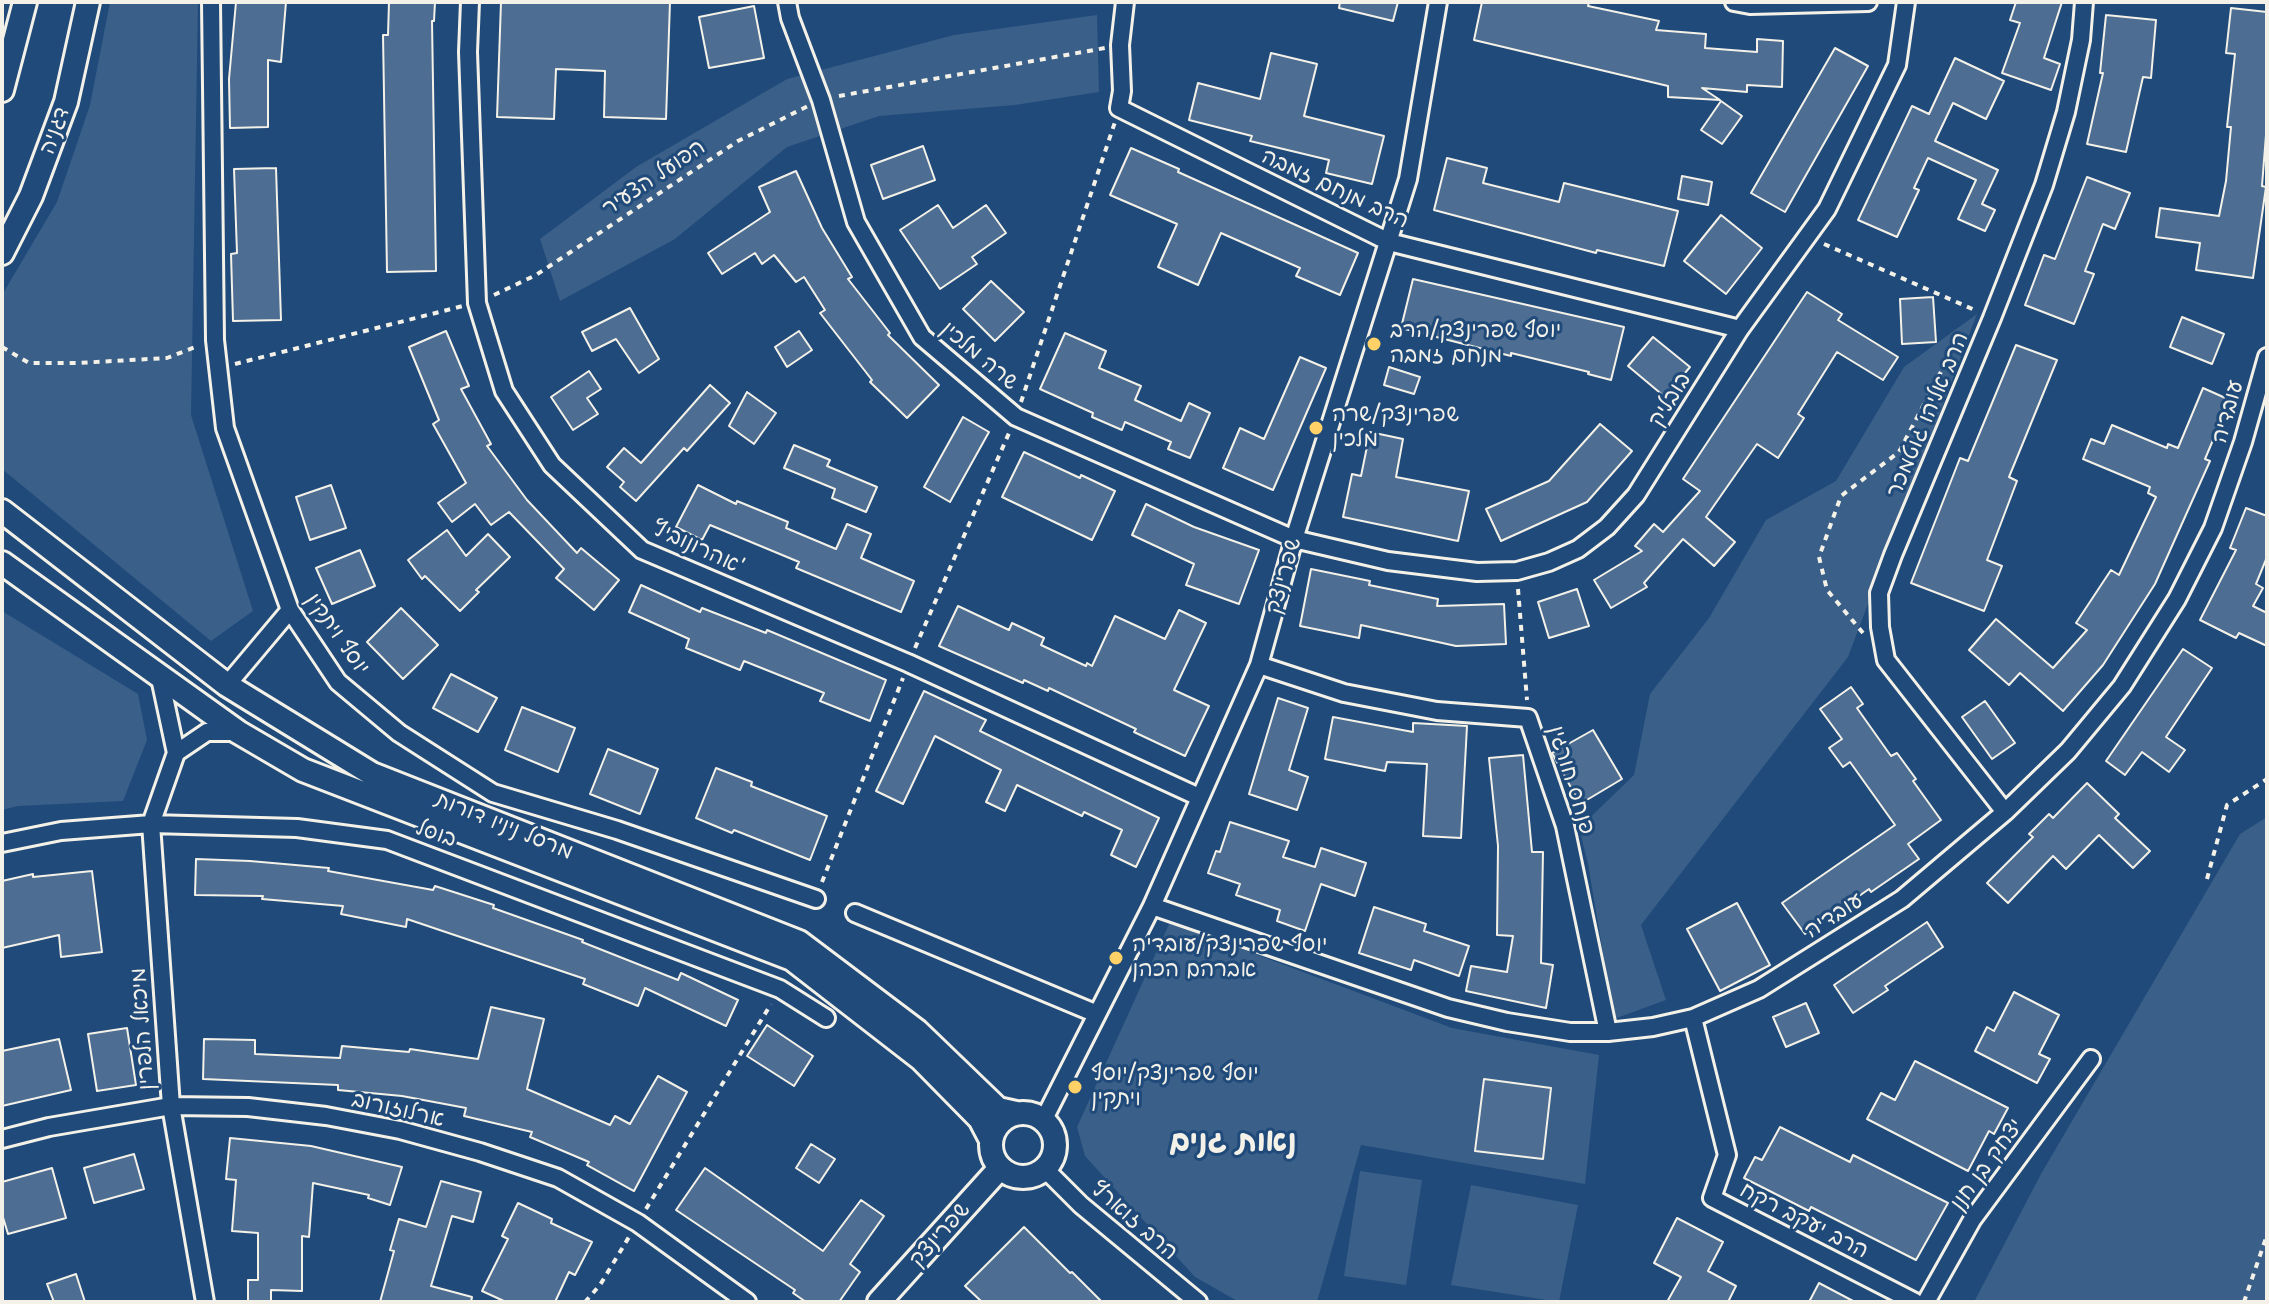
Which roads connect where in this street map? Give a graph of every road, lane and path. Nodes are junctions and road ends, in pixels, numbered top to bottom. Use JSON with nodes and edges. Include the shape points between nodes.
{"nodes":[{"id":1,"x":25,"y":2,"type":"edge"},
{"id":2,"x":88,"y":2,"type":"edge"},
{"id":3,"x":211,"y":2,"type":"edge"},
{"id":4,"x":470,"y":2,"type":"edge"},
{"id":5,"x":787,"y":2,"type":"edge"},
{"id":6,"x":1125,"y":2,"type":"edge"},
{"id":7,"x":1438,"y":2,"type":"edge"},
{"id":8,"x":1734,"y":2,"type":"edge"},
{"id":9,"x":1868,"y":2,"type":"edge"},
{"id":10,"x":1906,"y":2,"type":"edge"},
{"id":11,"x":2084,"y":2,"type":"edge"},
{"id":12,"x":1120,"y":45,"type":"junction"},
{"id":13,"x":2,"y":90,"type":"edge"},
{"id":14,"x":821,"y":100,"type":"junction"},
{"id":15,"x":1119,"y":108,"type":"junction"},
{"id":16,"x":1807,"y":236,"type":"junction"},
{"id":17,"x":1389,"y":242,"type":"junction"},
{"id":18,"x":2,"y":253,"type":"edge"},
{"id":19,"x":477,"y":303,"type":"junction"},
{"id":20,"x":1992,"y":318,"type":"junction"},
{"id":21,"x":1740,"y":329,"type":"junction"},
{"id":22,"x":215,"y":340,"type":"junction"},
{"id":23,"x":2,"y":347,"type":"edge"},
{"id":24,"x":1975,"y":356,"type":"junction"},
{"id":25,"x":2267,"y":357,"type":"edge"},
{"id":26,"x":216,"y":368,"type":"junction"},
{"id":27,"x":1016,"y":417,"type":"junction"},
{"id":28,"x":6,"y":512,"type":"edge"},
{"id":29,"x":1294,"y":539,"type":"junction"},
{"id":30,"x":2,"y":563,"type":"edge"},
{"id":31,"x":1517,"y":571,"type":"junction"},
{"id":32,"x":290,"y":610,"type":"junction"},
{"id":33,"x":1886,"y":660,"type":"junction"},
{"id":34,"x":908,"y":663,"type":"junction"},
{"id":35,"x":1259,"y":665,"type":"junction"},
{"id":36,"x":160,"y":678,"type":"junction"},
{"id":37,"x":227,"y":685,"type":"junction"},
{"id":38,"x":1528,"y":718,"type":"junction"},
{"id":39,"x":238,"y":732,"type":"junction"},
{"id":40,"x":176,"y":753,"type":"junction"},
{"id":41,"x":2267,"y":779,"type":"edge"},
{"id":42,"x":1199,"y":797,"type":"junction"},
{"id":43,"x":2005,"y":812,"type":"junction"},
{"id":44,"x":151,"y":824,"type":"junction"},
{"id":45,"x":2,"y":843,"type":"edge"},
{"id":46,"x":2207,"y":879,"type":"dead end"},
{"id":47,"x":816,"y":899,"type":"joint"},
{"id":48,"x":1152,"y":906,"type":"junction"},
{"id":49,"x":855,"y":913,"type":"dead end"},
{"id":50,"x":780,"y":989,"type":"junction"},
{"id":51,"x":1097,"y":1014,"type":"junction"},
{"id":52,"x":826,"y":1018,"type":"dead end"},
{"id":53,"x":1693,"y":1018,"type":"junction"},
{"id":54,"x":1608,"y":1032,"type":"junction"},
{"id":55,"x":2091,"y":1059,"type":"dead end"},
{"id":56,"x":171,"y":1106,"type":"junction"},
{"id":57,"x":1016,"y":1113,"type":"junction"},
{"id":58,"x":1044,"y":1119,"type":"junction"},
{"id":59,"x":2,"y":1139,"type":"edge"},
{"id":60,"x":991,"y":1140,"type":"junction"},
{"id":61,"x":1000,"y":1168,"type":"junction"},
{"id":62,"x":1045,"y":1169,"type":"junction"},
{"id":63,"x":638,"y":1223,"type":"junction"},
{"id":64,"x":2267,"y":1235,"type":"edge"},
{"id":65,"x":1186,"y":1297,"type":"edge"},
{"id":66,"x":205,"y":1302,"type":"edge"},
{"id":67,"x":585,"y":1302,"type":"edge"},
{"id":68,"x":747,"y":1302,"type":"edge"},
{"id":69,"x":879,"y":1302,"type":"edge"},
{"id":70,"x":1198,"y":1302,"type":"edge"},
{"id":71,"x":1915,"y":1302,"type":"edge"},
{"id":72,"x":1926,"y":1302,"type":"edge"},
{"id":73,"x":2244,"y":1302,"type":"edge"}],
"edges":[{"from":1,"to":13,"type":"street"},
{"from":2,"to":18,"type":"street","name":"דגניה","via":[[66,102],[31,196]]},
{"from":3,"to":22,"type":"street","name":"יוסף ויתקין"},
{"from":4,"to":19,"type":"street","name":"אהרונוביץ'"},
{"from":5,"to":14,"type":"street","name":"שרה מלכין"},
{"from":6,"to":12,"type":"street"},
{"from":7,"to":17,"type":"street","name":"שפרינצק","via":[[1408,179]]},
{"from":8,"to":9,"type":"street"},
{"from":10,"to":16,"type":"street","name":"בובליק","via":[[1897,65],[1827,209]]},
{"from":11,"to":20,"type":"street","name":"הרב אליהו גוטמכר","via":[[2066,112]]},
{"from":12,"to":14,"type":"path","name":"הפועל הצעיר"},
{"from":12,"to":15,"type":"street"},
{"from":14,"to":19,"type":"path","name":"הפועל הצעיר","via":[[738,141],[536,275]]},
{"from":14,"to":27,"type":"street","name":"שרה מלכין","via":[[856,222],[922,337]]},
{"from":15,"to":17,"type":"street","name":"הרב מנחם זמבה"},
{"from":15,"to":27,"type":"path"},
{"from":16,"to":20,"type":"path"},
{"from":16,"to":21,"type":"street","name":"בובליק"},
{"from":17,"to":21,"type":"street","name":"הרב מנחם זמבה"},
{"from":17,"to":29,"type":"street","name":"שפרינצק"},
{"from":19,"to":26,"type":"path","name":"הפועל הצעיר"},
{"from":19,"to":34,"type":"street","name":"אהרונוביץ'","via":[[504,391],[552,465],[642,550]]},
{"from":20,"to":24,"type":"street","name":"הרב אליהו גוטמכר"},
{"from":21,"to":31,"type":"street","name":"בובליק","via":[[1636,495],[1607,527],[1578,549]]},
{"from":22,"to":23,"type":"path","via":[[167,358],[78,363],[29,363]]},
{"from":22,"to":26,"type":"street","name":"יוסף ויתקין"},
{"from":24,"to":33,"type":"street","name":"הרב אליהו גוטמכר","via":[[1879,593]]},
{"from":24,"to":33,"type":"path","via":[[1945,364],[1899,452],[1841,496],[1819,557],[1827,590]]},
{"from":25,"to":43,"type":"street","name":"עובדיה","via":[[2213,528],[2177,599],[2122,686],[2068,751]]},
{"from":26,"to":32,"type":"street","name":"יוסף ויתקין","via":[[225,428]]},
{"from":27,"to":29,"type":"street","name":"שרה מלכין"},
{"from":27,"to":34,"type":"path"},
{"from":28,"to":37,"type":"street","name":"מרסל ניניו דורות"},
{"from":29,"to":31,"type":"street","name":"בובליק","via":[[1436,569]]},
{"from":29,"to":35,"type":"street","name":"שפרינצק"},
{"from":30,"to":36,"type":"street","name":"מרסל ניניו דורות"},
{"from":31,"to":38,"type":"path"},
{"from":32,"to":37,"type":"street"},
{"from":32,"to":47,"type":"street","name":"יוסף ויתקין","via":[[338,682],[399,733],[493,793]]},
{"from":33,"to":43,"type":"street","name":"הרב אליהו גוטמכר"},
{"from":34,"to":42,"type":"street","name":"אהרונוביץ'"},
{"from":34,"to":47,"type":"path"},
{"from":35,"to":38,"type":"street","name":"פנחס חורגין","via":[[1344,693],[1422,708]]},
{"from":35,"to":42,"type":"street","name":"שפרינצק"},
{"from":36,"to":39,"type":"street","name":"מרסל ניניו דורות"},
{"from":36,"to":40,"type":"street"},
{"from":37,"to":57,"type":"street","name":"מרסל ניניו דורות","via":[[372,774],[799,942],[917,1031],[998,1109]]},
{"from":38,"to":54,"type":"street","name":"פנחס חורגין","via":[[1565,826]]},
{"from":39,"to":40,"type":"street","via":[[207,732]]},
{"from":39,"to":60,"type":"street","name":"מרסל ניניו דורות","via":[[303,770],[792,959],[921,1059],[980,1119]]},
{"from":40,"to":44,"type":"street","name":"מיכאל הלפרין"},
{"from":41,"to":46,"type":"path","via":[[2227,805]]},
{"from":42,"to":48,"type":"street","name":"שפרינצק"},
{"from":43,"to":53,"type":"street","name":"עובדיה","via":[[1902,899],[1759,989]]},
{"from":44,"to":45,"type":"street","name":"בוסל","via":[[61,831]]},
{"from":44,"to":50,"type":"street","name":"בוסל","via":[[297,828],[387,840]]},
{"from":44,"to":56,"type":"street","name":"מיכאל הלפרין"},
{"from":48,"to":51,"type":"street","name":"שפרינצק"},
{"from":48,"to":54,"type":"street","name":"עובדיה","via":[[1448,1008],[1570,1032]]},
{"from":49,"to":51,"type":"street"},
{"from":50,"to":52,"type":"street","name":"בוסל"},
{"from":50,"to":63,"type":"path"},
{"from":51,"to":58,"type":"street","name":"שפרינצק"},
{"from":53,"to":54,"type":"street","name":"עובדיה"},
{"from":53,"to":71,"type":"street","name":"הרב יעקב רקח","via":[[1727,1155],[1712,1198]]},
{"from":55,"to":72,"type":"street","name":"יצחק בן חנן","via":[[1972,1220]]},
{"from":56,"to":59,"type":"street","name":"ארלוזורוב"},
{"from":56,"to":63,"type":"street","name":"ארלוזורוב","via":[[248,1107],[400,1130],[558,1178]]},
{"from":56,"to":66,"type":"street","name":"מיכאל הלפרין"},
{"from":57,"to":58,"type":"street"},
{"from":57,"to":60,"type":"street","via":[[999,1123]]},
{"from":58,"to":62,"type":"street","via":[[1055,1138]]},
{"from":60,"to":61,"type":"street"},
{"from":61,"to":62,"type":"street","via":[[1023,1177]]},
{"from":61,"to":69,"type":"street","name":"שפרינצק"},
{"from":62,"to":65,"type":"street","name":"הרב זוארץ"},
{"from":63,"to":67,"type":"path"},
{"from":63,"to":68,"type":"street","name":"ארלוזורוב"},
{"from":64,"to":73,"type":"path"},
{"from":65,"to":70,"type":"street","name":"הרב זוארץ"}]}
